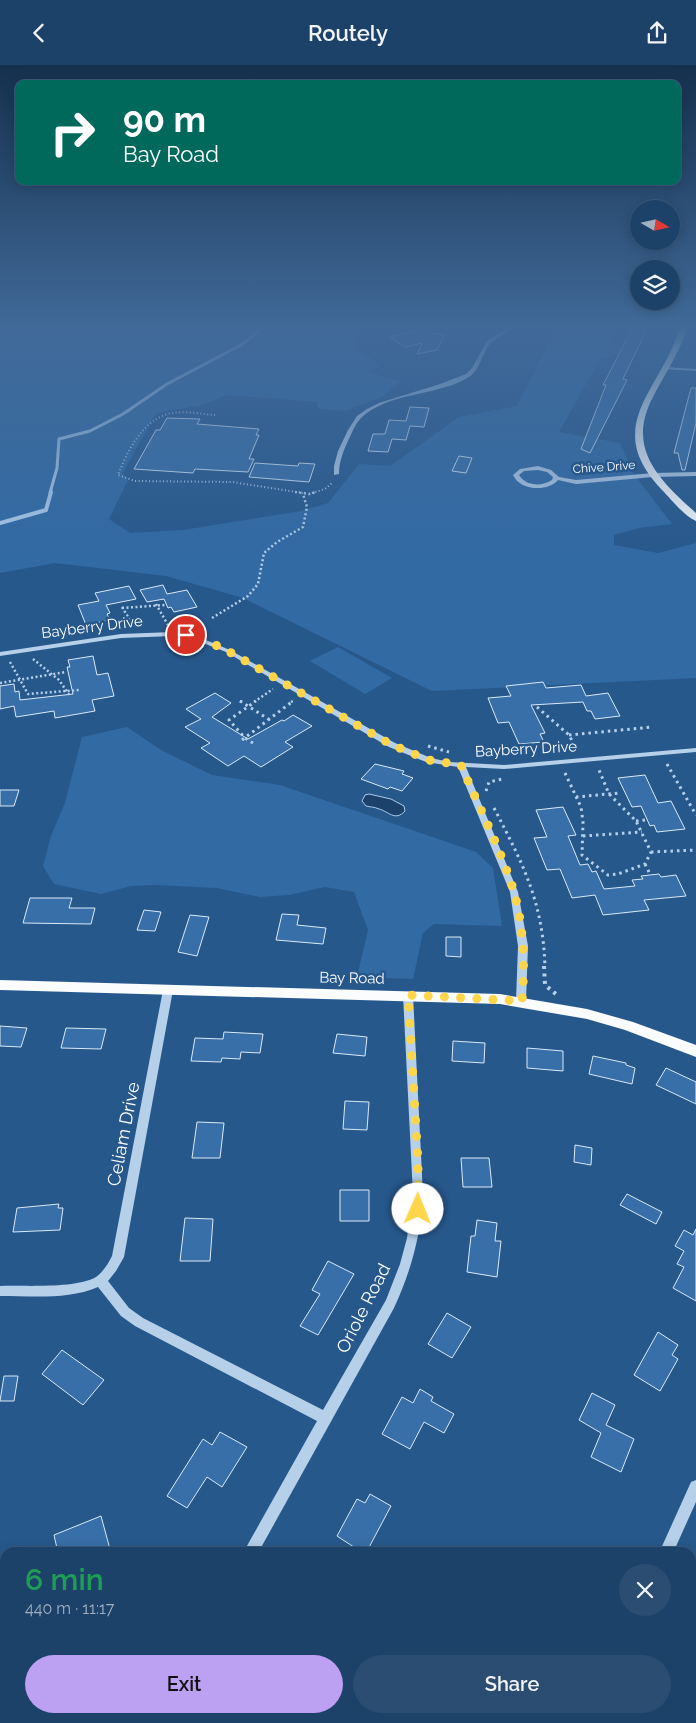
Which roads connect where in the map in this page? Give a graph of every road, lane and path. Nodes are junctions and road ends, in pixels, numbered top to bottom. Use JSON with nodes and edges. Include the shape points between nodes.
{"nodes":[{"id":1,"x":384,"y":404,"type":"edge"},
{"id":2,"x":645,"y":404,"type":"edge"},
{"id":3,"x":215,"y":415,"type":"dead end"},
{"id":4,"x":336,"y":474,"type":"joint"},
{"id":5,"x":696,"y":474,"type":"edge"},
{"id":6,"x":653,"y":475,"type":"junction"},
{"id":7,"x":556,"y":479,"type":"junction"},
{"id":8,"x":302,"y":493,"type":"junction"},
{"id":9,"x":696,"y":518,"type":"edge"},
{"id":10,"x":157,"y":605,"type":"junction"},
{"id":11,"x":165,"y":605,"type":"dead end"},
{"id":12,"x":212,"y":618,"type":"dead end"},
{"id":13,"x":163,"y":626,"type":"dead end"},
{"id":14,"x":141,"y":627,"type":"dead end"},
{"id":15,"x":0,"y":654,"type":"edge"},
{"id":16,"x":25,"y":660,"type":"dead end"},
{"id":17,"x":18,"y":661,"type":"dead end"},
{"id":18,"x":10,"y":662,"type":"junction"},
{"id":19,"x":5,"y":663,"type":"dead end"},
{"id":20,"x":66,"y":672,"type":"dead end"},
{"id":21,"x":52,"y":675,"type":"junction"},
{"id":22,"x":20,"y":680,"type":"junction"},
{"id":23,"x":0,"y":683,"type":"edge"},
{"id":24,"x":273,"y":689,"type":"dead end"},
{"id":25,"x":79,"y":690,"type":"dead end"},
{"id":26,"x":68,"y":692,"type":"junction"},
{"id":27,"x":70,"y":696,"type":"dead end"},
{"id":28,"x":240,"y":701,"type":"dead end"},
{"id":29,"x":293,"y":701,"type":"dead end"},
{"id":30,"x":248,"y":706,"type":"junction"},
{"id":31,"x":537,"y":707,"type":"dead end"},
{"id":32,"x":271,"y":720,"type":"junction"},
{"id":33,"x":652,"y":727,"type":"dead end"},
{"id":34,"x":569,"y":735,"type":"junction"},
{"id":35,"x":244,"y":739,"type":"junction"},
{"id":36,"x":253,"y":743,"type":"dead end"},
{"id":37,"x":420,"y":744,"type":"dead end"},
{"id":38,"x":586,"y":749,"type":"dead end"},
{"id":39,"x":696,"y":750,"type":"edge"},
{"id":40,"x":568,"y":751,"type":"dead end"},
{"id":41,"x":577,"y":751,"type":"junction"},
{"id":42,"x":457,"y":753,"type":"dead end"},
{"id":43,"x":675,"y":763,"type":"dead end"},
{"id":44,"x":461,"y":765,"type":"junction"},
{"id":45,"x":608,"y":769,"type":"dead end"},
{"id":46,"x":598,"y":770,"type":"junction"},
{"id":47,"x":590,"y":771,"type":"dead end"},
{"id":48,"x":573,"y":772,"type":"dead end"},
{"id":49,"x":565,"y":773,"type":"junction"},
{"id":50,"x":556,"y":774,"type":"dead end"},
{"id":51,"x":506,"y":778,"type":"dead end"},
{"id":52,"x":619,"y":793,"type":"dead end"},
{"id":53,"x":610,"y":794,"type":"junction"},
{"id":54,"x":576,"y":797,"type":"junction"},
{"id":55,"x":488,"y":798,"type":"dead end"},
{"id":56,"x":492,"y":805,"type":"dead end"},
{"id":57,"x":696,"y":815,"type":"edge"},
{"id":58,"x":645,"y":820,"type":"dead end"},
{"id":59,"x":636,"y":821,"type":"junction"},
{"id":60,"x":642,"y":832,"type":"junction"},
{"id":61,"x":583,"y":836,"type":"junction"},
{"id":62,"x":696,"y":850,"type":"edge"},
{"id":63,"x":651,"y":852,"type":"junction"},
{"id":64,"x":645,"y":864,"type":"junction"},
{"id":65,"x":648,"y":872,"type":"dead end"},
{"id":66,"x":0,"y":985,"type":"edge"},
{"id":67,"x":168,"y":990,"type":"junction"},
{"id":68,"x":408,"y":995,"type":"junction"},
{"id":69,"x":558,"y":995,"type":"dead end"},
{"id":70,"x":522,"y":1001,"type":"junction"},
{"id":71,"x":696,"y":1051,"type":"edge"},
{"id":72,"x":100,"y":1280,"type":"junction"},
{"id":73,"x":0,"y":1291,"type":"edge"},
{"id":74,"x":325,"y":1418,"type":"junction"},
{"id":75,"x":696,"y":1487,"type":"edge"},
{"id":76,"x":253,"y":1547,"type":"edge"},
{"id":77,"x":669,"y":1547,"type":"edge"}],
"edges":[{"from":1,"to":4,"type":"street","via":[[364,413],[353,425],[339,456]]},
{"from":2,"to":6,"type":"main road","via":[[637,439],[639,451]]},
{"from":3,"to":8,"type":"path","via":[[174,413],[156,419],[123,462],[118,475],[128,481],[246,483]]},
{"from":4,"to":8,"type":"path","via":[[325,489]]},
{"from":5,"to":6,"type":"street"},
{"from":6,"to":7,"type":"street","name":"Chive Drive","via":[[576,482]]},
{"from":6,"to":9,"type":"main road"},
{"from":7,"to":7,"type":"street","name":"Chive Drive","via":[[549,471],[538,468],[522,470],[516,475],[519,481],[535,486],[547,485]]},
{"from":8,"to":12,"type":"path","via":[[307,507],[303,527],[265,551],[260,563],[262,574],[259,584],[248,598]]},
{"from":10,"to":11,"type":"path"},
{"from":10,"to":13,"type":"path","via":[[169,627]]},
{"from":10,"to":14,"type":"path","via":[[122,607],[134,627]]},
{"from":15,"to":44,"type":"street","name":"Bayberry Drive","via":[[121,636],[173,634],[194,637],[228,651],[392,745],[429,760]]},
{"from":16,"to":21,"type":"path","via":[[33,659]]},
{"from":17,"to":18,"type":"path"},
{"from":18,"to":19,"type":"path"},
{"from":18,"to":22,"type":"path"},
{"from":20,"to":21,"type":"path"},
{"from":21,"to":22,"type":"path"},
{"from":21,"to":26,"type":"path"},
{"from":22,"to":23,"type":"path"},
{"from":22,"to":26,"type":"path","via":[[28,694]]},
{"from":24,"to":30,"type":"path"},
{"from":25,"to":26,"type":"path"},
{"from":26,"to":27,"type":"path"},
{"from":28,"to":30,"type":"path"},
{"from":29,"to":32,"type":"path"},
{"from":30,"to":32,"type":"path"},
{"from":30,"to":35,"type":"path","via":[[229,720]]},
{"from":31,"to":34,"type":"path"},
{"from":32,"to":35,"type":"path"},
{"from":33,"to":34,"type":"path"},
{"from":34,"to":41,"type":"path"},
{"from":35,"to":36,"type":"path"},
{"from":37,"to":42,"type":"path"},
{"from":38,"to":41,"type":"path"},
{"from":39,"to":44,"type":"street","name":"Bayberry Drive","via":[[520,766]]},
{"from":40,"to":41,"type":"path"},
{"from":43,"to":57,"type":"path","via":[[667,764]]},
{"from":44,"to":70,"type":"street","via":[[514,892],[523,946]]},
{"from":45,"to":46,"type":"path"},
{"from":46,"to":47,"type":"path"},
{"from":46,"to":53,"type":"path"},
{"from":48,"to":49,"type":"path"},
{"from":49,"to":50,"type":"path"},
{"from":49,"to":54,"type":"path"},
{"from":51,"to":55,"type":"path","via":[[489,782],[486,787]]},
{"from":52,"to":53,"type":"path"},
{"from":53,"to":54,"type":"path"},
{"from":53,"to":59,"type":"path"},
{"from":54,"to":61,"type":"path","via":[[582,814]]},
{"from":56,"to":69,"type":"path","via":[[531,887],[542,935],[545,985]]},
{"from":58,"to":59,"type":"path"},
{"from":59,"to":60,"type":"path"},
{"from":60,"to":61,"type":"path"},
{"from":60,"to":63,"type":"path"},
{"from":61,"to":64,"type":"path","via":[[582,855],[608,875]]},
{"from":62,"to":63,"type":"path"},
{"from":63,"to":64,"type":"path"},
{"from":64,"to":65,"type":"path"},
{"from":66,"to":67,"type":"main road","name":"Bay Road"},
{"from":67,"to":68,"type":"main road","name":"Bay Road"},
{"from":67,"to":72,"type":"street","name":"Celiam Drive","via":[[118,1257]]},
{"from":68,"to":70,"type":"main road","name":"Bay Road"},
{"from":68,"to":74,"type":"street","name":"Oriole Road","via":[[418,1161],[417,1223],[403,1277]]},
{"from":70,"to":71,"type":"main road","name":"Bay Road","via":[[587,1014]]},
{"from":72,"to":73,"type":"street","via":[[73,1289]]},
{"from":72,"to":74,"type":"street","via":[[125,1311],[139,1322]]},
{"from":74,"to":76,"type":"street","name":"Oriole Road"},
{"from":75,"to":77,"type":"street"}]}
